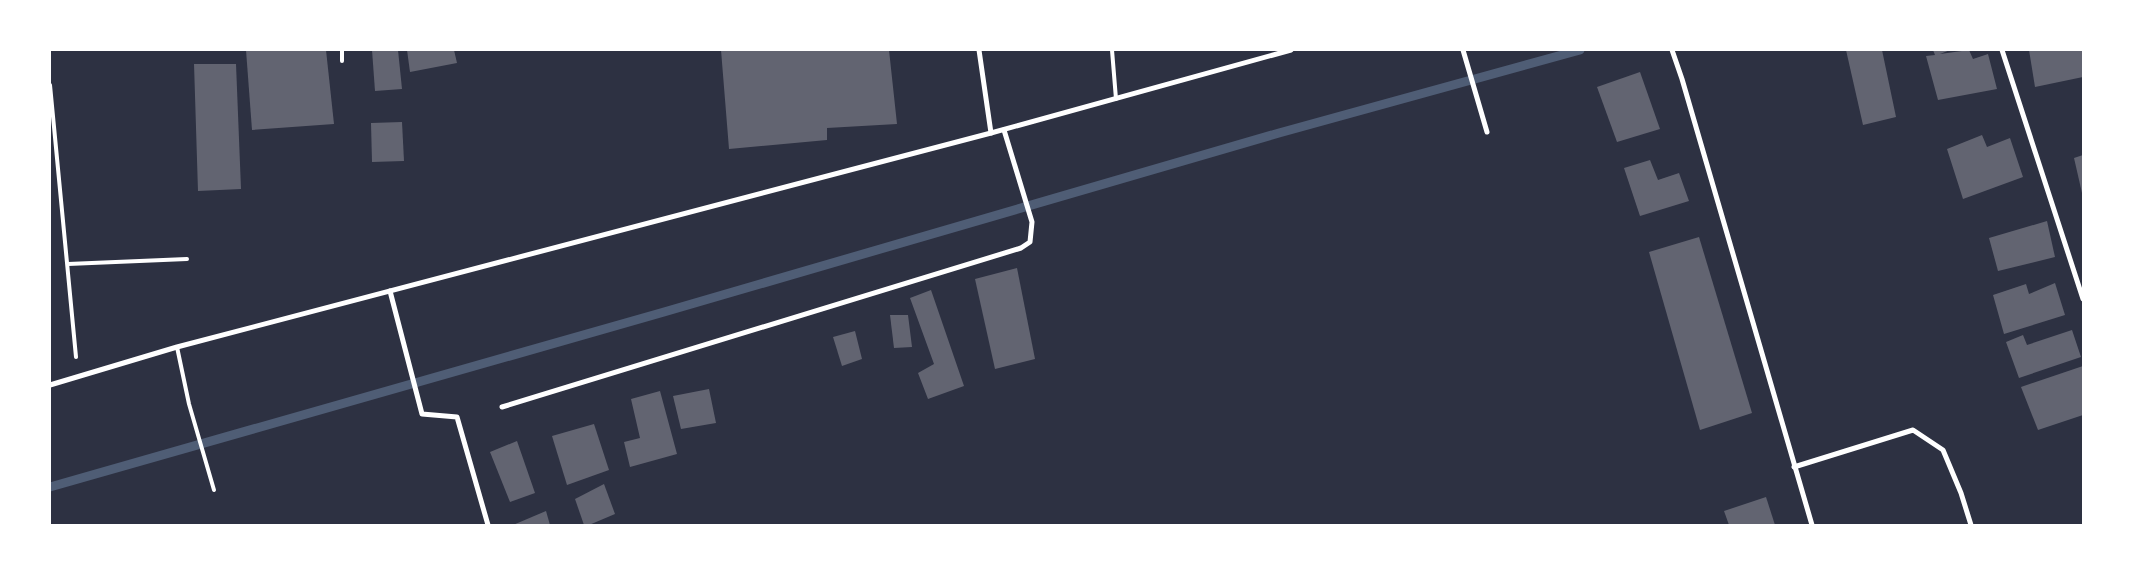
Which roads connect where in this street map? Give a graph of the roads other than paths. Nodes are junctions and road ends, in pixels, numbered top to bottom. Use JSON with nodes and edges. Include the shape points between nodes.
{"nodes":[{"id":1,"x":342,"y":50,"type":"edge"},
{"id":2,"x":979,"y":50,"type":"edge"},
{"id":3,"x":1112,"y":50,"type":"edge"},
{"id":4,"x":1291,"y":50,"type":"edge"},
{"id":5,"x":2002,"y":50,"type":"edge"},
{"id":6,"x":1463,"y":52,"type":"edge"},
{"id":7,"x":1673,"y":53,"type":"edge"},
{"id":8,"x":342,"y":61,"type":"dead end"},
{"id":9,"x":50,"y":85,"type":"edge"},
{"id":10,"x":1116,"y":100,"type":"junction"},
{"id":11,"x":1004,"y":130,"type":"junction"},
{"id":12,"x":1487,"y":132,"type":"dead end"},
{"id":13,"x":991,"y":133,"type":"junction"},
{"id":14,"x":187,"y":259,"type":"dead end"},
{"id":15,"x":68,"y":264,"type":"junction"},
{"id":16,"x":390,"y":291,"type":"junction"},
{"id":17,"x":2083,"y":299,"type":"edge"},
{"id":18,"x":178,"y":347,"type":"junction"},
{"id":19,"x":76,"y":357,"type":"dead end"},
{"id":20,"x":50,"y":385,"type":"edge"},
{"id":21,"x":502,"y":406,"type":"dead end"},
{"id":22,"x":1794,"y":467,"type":"junction"},
{"id":23,"x":214,"y":490,"type":"dead end"},
{"id":24,"x":488,"y":525,"type":"edge"},
{"id":25,"x":1812,"y":525,"type":"edge"},
{"id":26,"x":1971,"y":525,"type":"edge"}],
"edges":[{"from":1,"to":8,"type":"lane"},
{"from":2,"to":13,"type":"street"},
{"from":3,"to":10,"type":"lane"},
{"from":4,"to":10,"type":"street"},
{"from":5,"to":17,"type":"street"},
{"from":6,"to":12,"type":"street"},
{"from":7,"to":22,"type":"street"},
{"from":9,"to":15,"type":"lane"},
{"from":10,"to":11,"type":"street"},
{"from":11,"to":13,"type":"street"},
{"from":11,"to":21,"type":"street","via":[[1032,222],[1030,242],[1021,248]]},
{"from":13,"to":16,"type":"street"},
{"from":14,"to":15,"type":"lane"},
{"from":15,"to":19,"type":"lane"},
{"from":16,"to":18,"type":"street"},
{"from":16,"to":24,"type":"street","via":[[422,414],[457,417]]},
{"from":18,"to":20,"type":"street"},
{"from":18,"to":23,"type":"lane","via":[[189,404]]},
{"from":22,"to":25,"type":"street"},
{"from":22,"to":26,"type":"street","via":[[1913,430],[1943,450]]}]}
